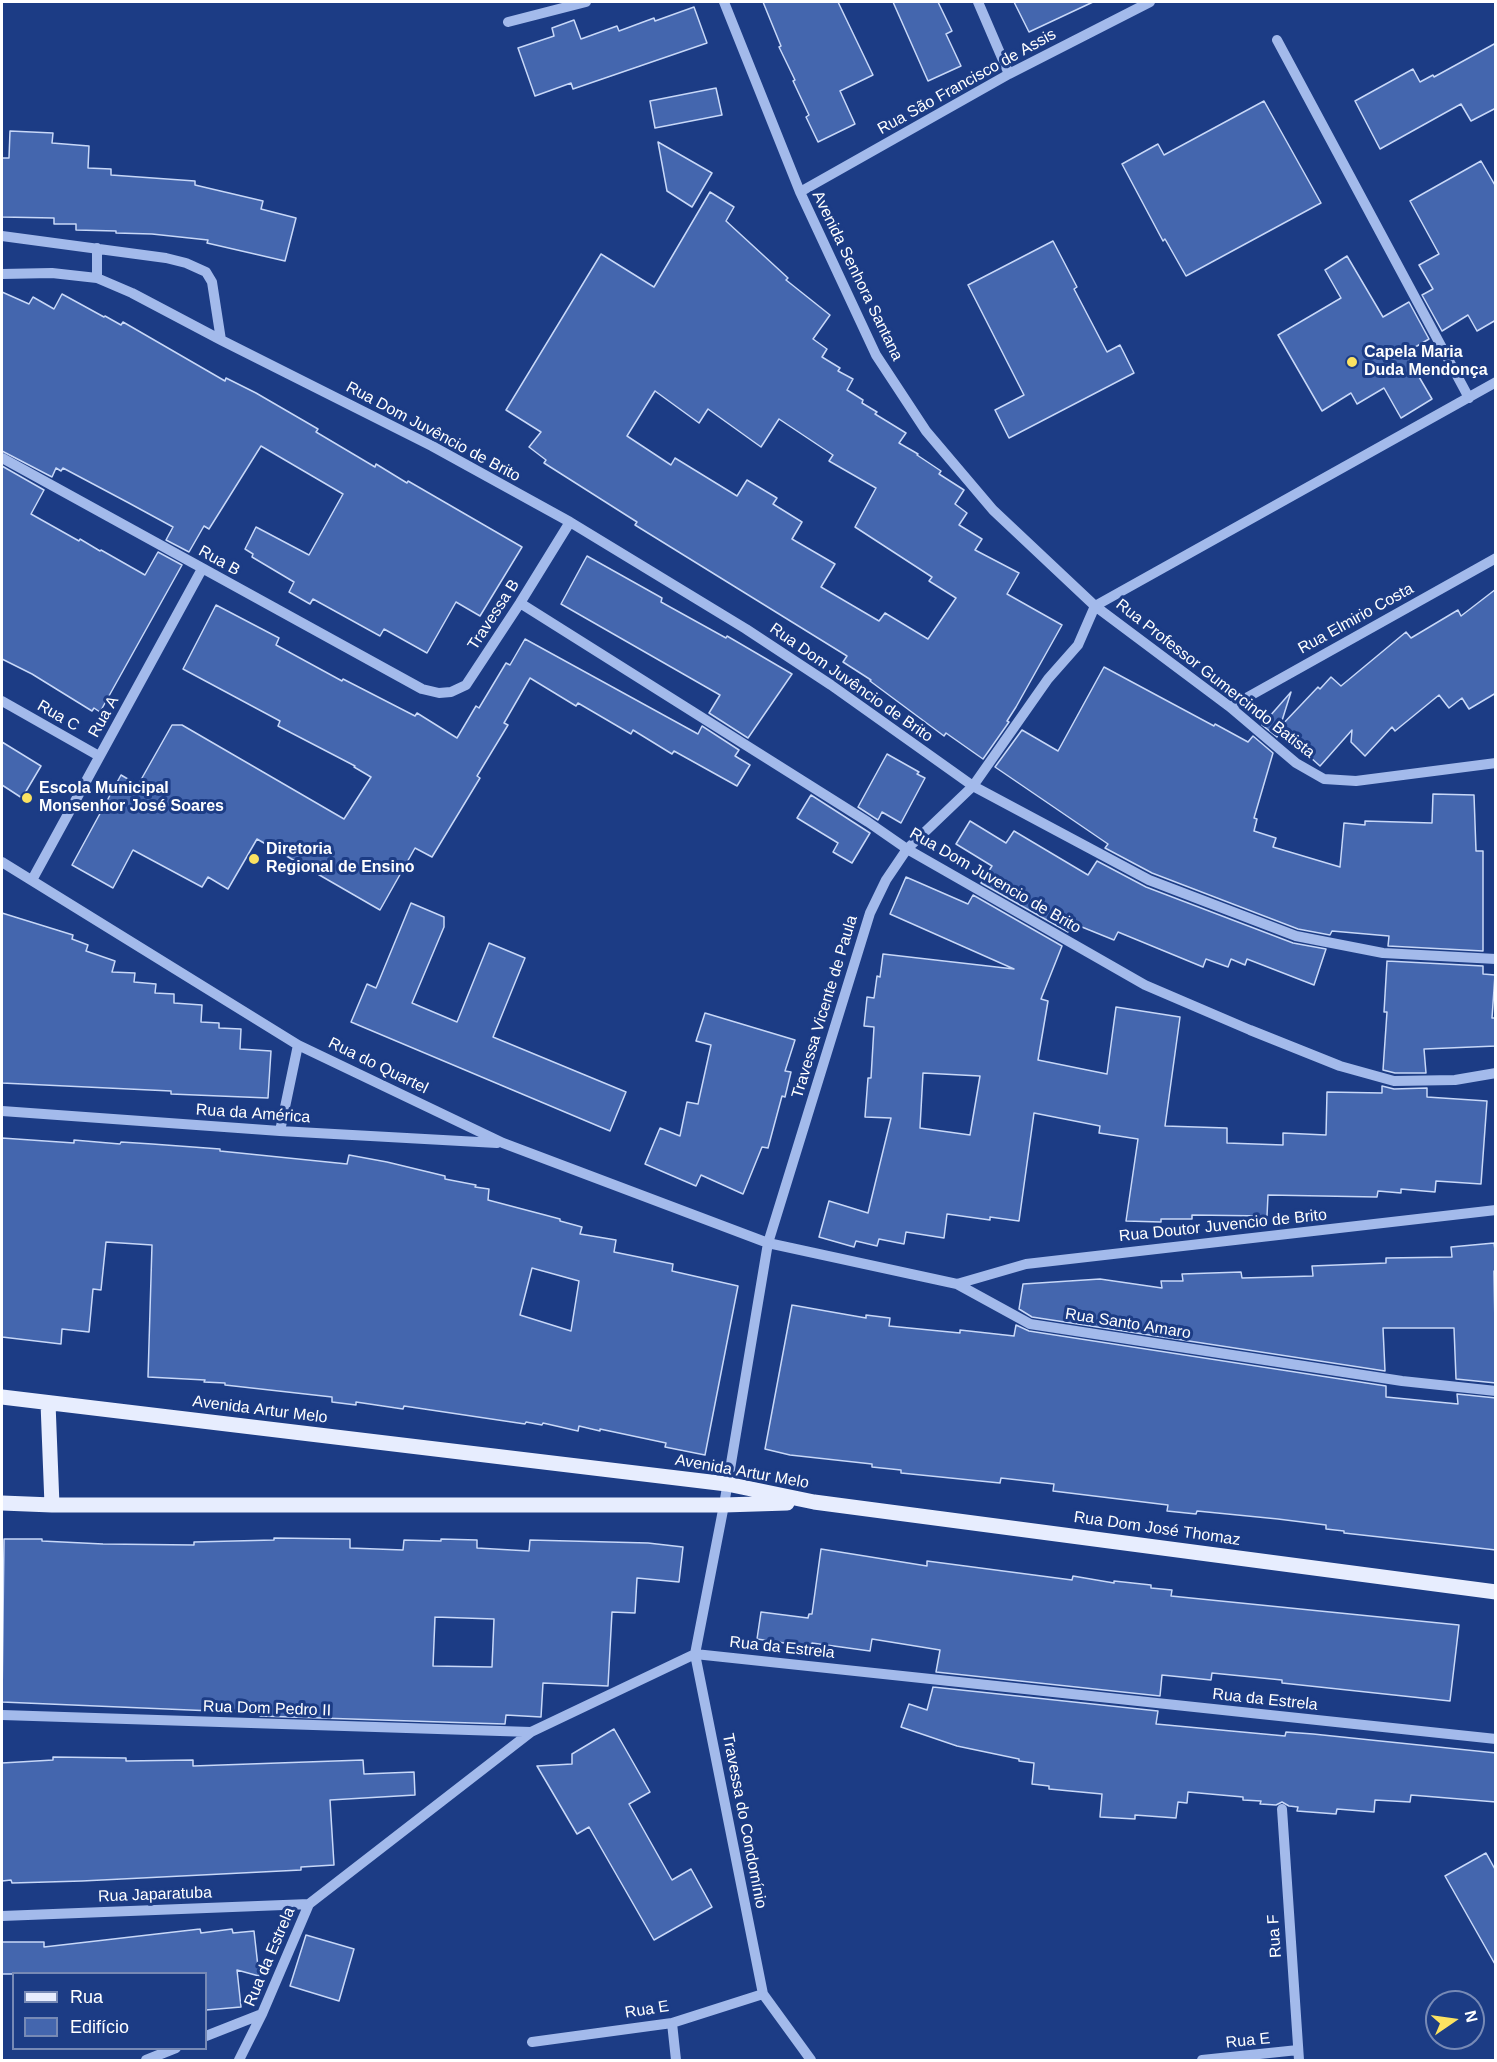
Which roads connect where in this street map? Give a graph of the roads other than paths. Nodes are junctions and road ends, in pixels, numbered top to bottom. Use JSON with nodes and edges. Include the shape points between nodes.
{"nodes":[{"id":1,"x":586,"y":2,"type":"edge"},
{"id":2,"x":724,"y":2,"type":"edge"},
{"id":3,"x":978,"y":2,"type":"edge"},
{"id":4,"x":1150,"y":2,"type":"edge"},
{"id":5,"x":508,"y":22,"type":"dead end"},
{"id":6,"x":1277,"y":40,"type":"dead end"},
{"id":7,"x":1009,"y":74,"type":"junction"},
{"id":8,"x":800,"y":192,"type":"junction"},
{"id":9,"x":2,"y":236,"type":"edge"},
{"id":10,"x":97,"y":248,"type":"junction"},
{"id":11,"x":2,"y":274,"type":"edge"},
{"id":12,"x":97,"y":278,"type":"junction"},
{"id":13,"x":221,"y":340,"type":"junction"},
{"id":14,"x":1496,"y":382,"type":"edge"},
{"id":15,"x":1470,"y":398,"type":"junction"},
{"id":16,"x":2,"y":458,"type":"edge"},
{"id":17,"x":570,"y":522,"type":"junction"},
{"id":18,"x":1496,"y":558,"type":"edge"},
{"id":19,"x":202,"y":569,"type":"junction"},
{"id":20,"x":520,"y":603,"type":"junction"},
{"id":21,"x":1095,"y":606,"type":"junction"},
{"id":22,"x":422,"y":689,"type":"joint"},
{"id":23,"x":2,"y":701,"type":"edge"},
{"id":24,"x":1230,"y":706,"type":"junction"},
{"id":25,"x":99,"y":756,"type":"junction"},
{"id":26,"x":1496,"y":763,"type":"edge"},
{"id":27,"x":973,"y":786,"type":"junction"},
{"id":28,"x":907,"y":849,"type":"junction"},
{"id":29,"x":2,"y":862,"type":"edge"},
{"id":30,"x":32,"y":880,"type":"junction"},
{"id":31,"x":1496,"y":958,"type":"edge"},
{"id":32,"x":298,"y":1045,"type":"junction"},
{"id":33,"x":1496,"y":1073,"type":"edge"},
{"id":34,"x":2,"y":1111,"type":"edge"},
{"id":35,"x":280,"y":1131,"type":"junction"},
{"id":36,"x":504,"y":1143,"type":"junction"},
{"id":37,"x":1495,"y":1209,"type":"edge"},
{"id":38,"x":768,"y":1243,"type":"junction"},
{"id":39,"x":957,"y":1284,"type":"junction"},
{"id":40,"x":1496,"y":1392,"type":"edge"},
{"id":41,"x":2,"y":1397,"type":"edge"},
{"id":42,"x":48,"y":1403,"type":"junction"},
{"id":43,"x":727,"y":1485,"type":"junction"},
{"id":44,"x":814,"y":1502,"type":"junction"},
{"id":45,"x":2,"y":1503,"type":"edge"},
{"id":46,"x":724,"y":1504,"type":"junction"},
{"id":47,"x":52,"y":1505,"type":"junction"},
{"id":48,"x":1496,"y":1592,"type":"edge"},
{"id":49,"x":696,"y":1654,"type":"junction"},
{"id":50,"x":2,"y":1715,"type":"edge"},
{"id":51,"x":531,"y":1732,"type":"junction"},
{"id":52,"x":1496,"y":1739,"type":"edge"},
{"id":53,"x":1282,"y":1809,"type":"dead end"},
{"id":54,"x":309,"y":1904,"type":"junction"},
{"id":55,"x":2,"y":1916,"type":"edge"},
{"id":56,"x":763,"y":1994,"type":"junction"},
{"id":57,"x":262,"y":2014,"type":"junction"},
{"id":58,"x":672,"y":2023,"type":"junction"},
{"id":59,"x":207,"y":2036,"type":"edge"},
{"id":60,"x":532,"y":2042,"type":"dead end"},
{"id":61,"x":174,"y":2050,"type":"edge"},
{"id":62,"x":1298,"y":2055,"type":"edge"},
{"id":63,"x":146,"y":2061,"type":"edge"},
{"id":64,"x":239,"y":2061,"type":"edge"},
{"id":65,"x":676,"y":2061,"type":"edge"},
{"id":66,"x":811,"y":2061,"type":"edge"},
{"id":67,"x":1202,"y":2061,"type":"edge"}],
"edges":[{"from":1,"to":5,"type":"street"},
{"from":2,"to":8,"type":"street","name":"Avenida Senhora Santana"},
{"from":3,"to":7,"type":"street"},
{"from":4,"to":7,"type":"street","name":"Rua São Francisco de Assis"},
{"from":6,"to":15,"type":"street"},
{"from":7,"to":8,"type":"street","name":"Rua São Francisco de Assis"},
{"from":8,"to":21,"type":"street","name":"Avenida Senhora Santana","via":[[876,355],[926,431],[993,510]]},
{"from":9,"to":10,"type":"street"},
{"from":10,"to":12,"type":"street"},
{"from":10,"to":13,"type":"street","via":[[166,258],[206,272],[212,282]]},
{"from":11,"to":12,"type":"street","name":"Rua Dom Juvêncio de Brito","via":[[52,273]]},
{"from":12,"to":13,"type":"street","name":"Rua Dom Juvêncio de Brito"},
{"from":13,"to":17,"type":"street","name":"Rua Dom Juvêncio de Brito","via":[[432,446]]},
{"from":14,"to":15,"type":"street"},
{"from":15,"to":21,"type":"street"},
{"from":16,"to":19,"type":"street","name":"Rua B"},
{"from":17,"to":20,"type":"street","name":"Travessa B"},
{"from":17,"to":27,"type":"street","name":"Rua Dom Juvêncio de Brito","via":[[746,629]]},
{"from":18,"to":24,"type":"street","name":"Rua Elmirio Costa"},
{"from":19,"to":22,"type":"street","name":"Rua B"},
{"from":19,"to":25,"type":"street","name":"Rua A"},
{"from":20,"to":22,"type":"street","name":"Travessa B","via":[[466,685],[451,692]]},
{"from":20,"to":28,"type":"street","name":"Rua Dom Juvencio de Brito"},
{"from":21,"to":24,"type":"street","name":"Rua Professor Gumercindo Batista"},
{"from":21,"to":27,"type":"street","name":"Travessa Vicente de Paula","via":[[1078,645],[1048,679]]},
{"from":23,"to":25,"type":"street","name":"Rua C"},
{"from":24,"to":26,"type":"street","name":"Rua Professor Gumercindo Batista","via":[[1296,763],[1324,779],[1356,781]]},
{"from":25,"to":30,"type":"street","name":"Rua A"},
{"from":27,"to":28,"type":"street","name":"Travessa Vicente de Paula"},
{"from":27,"to":31,"type":"street","name":"Rua Dom Juvêncio de Brito","via":[[1149,880],[1296,936],[1383,953]]},
{"from":28,"to":33,"type":"street","name":"Rua Dom Juvencio de Brito","via":[[1145,985],[1340,1066],[1395,1081],[1455,1080]]},
{"from":28,"to":38,"type":"street","name":"Travessa Vicente de Paula","via":[[870,913]]},
{"from":29,"to":30,"type":"street","name":"Rua do Quartel"},
{"from":30,"to":32,"type":"street","name":"Rua do Quartel"},
{"from":32,"to":35,"type":"street"},
{"from":32,"to":36,"type":"street","name":"Rua do Quartel"},
{"from":34,"to":35,"type":"street","name":"Rua da América"},
{"from":35,"to":36,"type":"street","name":"Rua da América"},
{"from":36,"to":38,"type":"street","name":"Rua do Quartel"},
{"from":37,"to":39,"type":"street","name":"Rua Doutor Juvencio de Brito","via":[[1026,1264]]},
{"from":38,"to":39,"type":"street","name":"Rua Santo Amaro"},
{"from":38,"to":43,"type":"street","name":"Travessa Vicente de Paula"},
{"from":39,"to":40,"type":"street","name":"Rua Santo Amaro","via":[[1030,1324]]},
{"from":41,"to":42,"type":"main road","name":"Avenida Artur Melo"},
{"from":42,"to":43,"type":"main road","name":"Avenida Artur Melo"},
{"from":42,"to":47,"type":"main road"},
{"from":43,"to":44,"type":"main road","name":"Avenida Artur Melo"},
{"from":43,"to":46,"type":"street","name":"Travessa Vicente de Paula"},
{"from":44,"to":46,"type":"main road","name":"Avenida Artur Melo"},
{"from":44,"to":48,"type":"main road","name":"Rua Dom José Thomaz"},
{"from":45,"to":47,"type":"main road","name":"Avenida Artur Melo"},
{"from":46,"to":47,"type":"main road","name":"Avenida Artur Melo"},
{"from":46,"to":49,"type":"street","name":"Travessa Vicente de Paula"},
{"from":49,"to":51,"type":"street","name":"Rua da Estrela"},
{"from":49,"to":52,"type":"street","name":"Rua da Estrela"},
{"from":49,"to":56,"type":"street","name":"Travessa do Condomínio"},
{"from":50,"to":51,"type":"street","name":"Rua Dom Pedro II"},
{"from":51,"to":54,"type":"street","name":"Rua da Estrela"},
{"from":53,"to":62,"type":"street","name":"Rua F"},
{"from":54,"to":55,"type":"street","name":"Rua Japaratuba"},
{"from":54,"to":57,"type":"street","name":"Rua da Estrela"},
{"from":56,"to":58,"type":"street","name":"Rua E"},
{"from":56,"to":66,"type":"street"},
{"from":57,"to":59,"type":"street"},
{"from":57,"to":64,"type":"street","name":"Rua da Estrela"},
{"from":58,"to":60,"type":"street","name":"Rua E"},
{"from":58,"to":65,"type":"street"},
{"from":61,"to":63,"type":"street"},
{"from":62,"to":67,"type":"street","name":"Rua E"}]}
